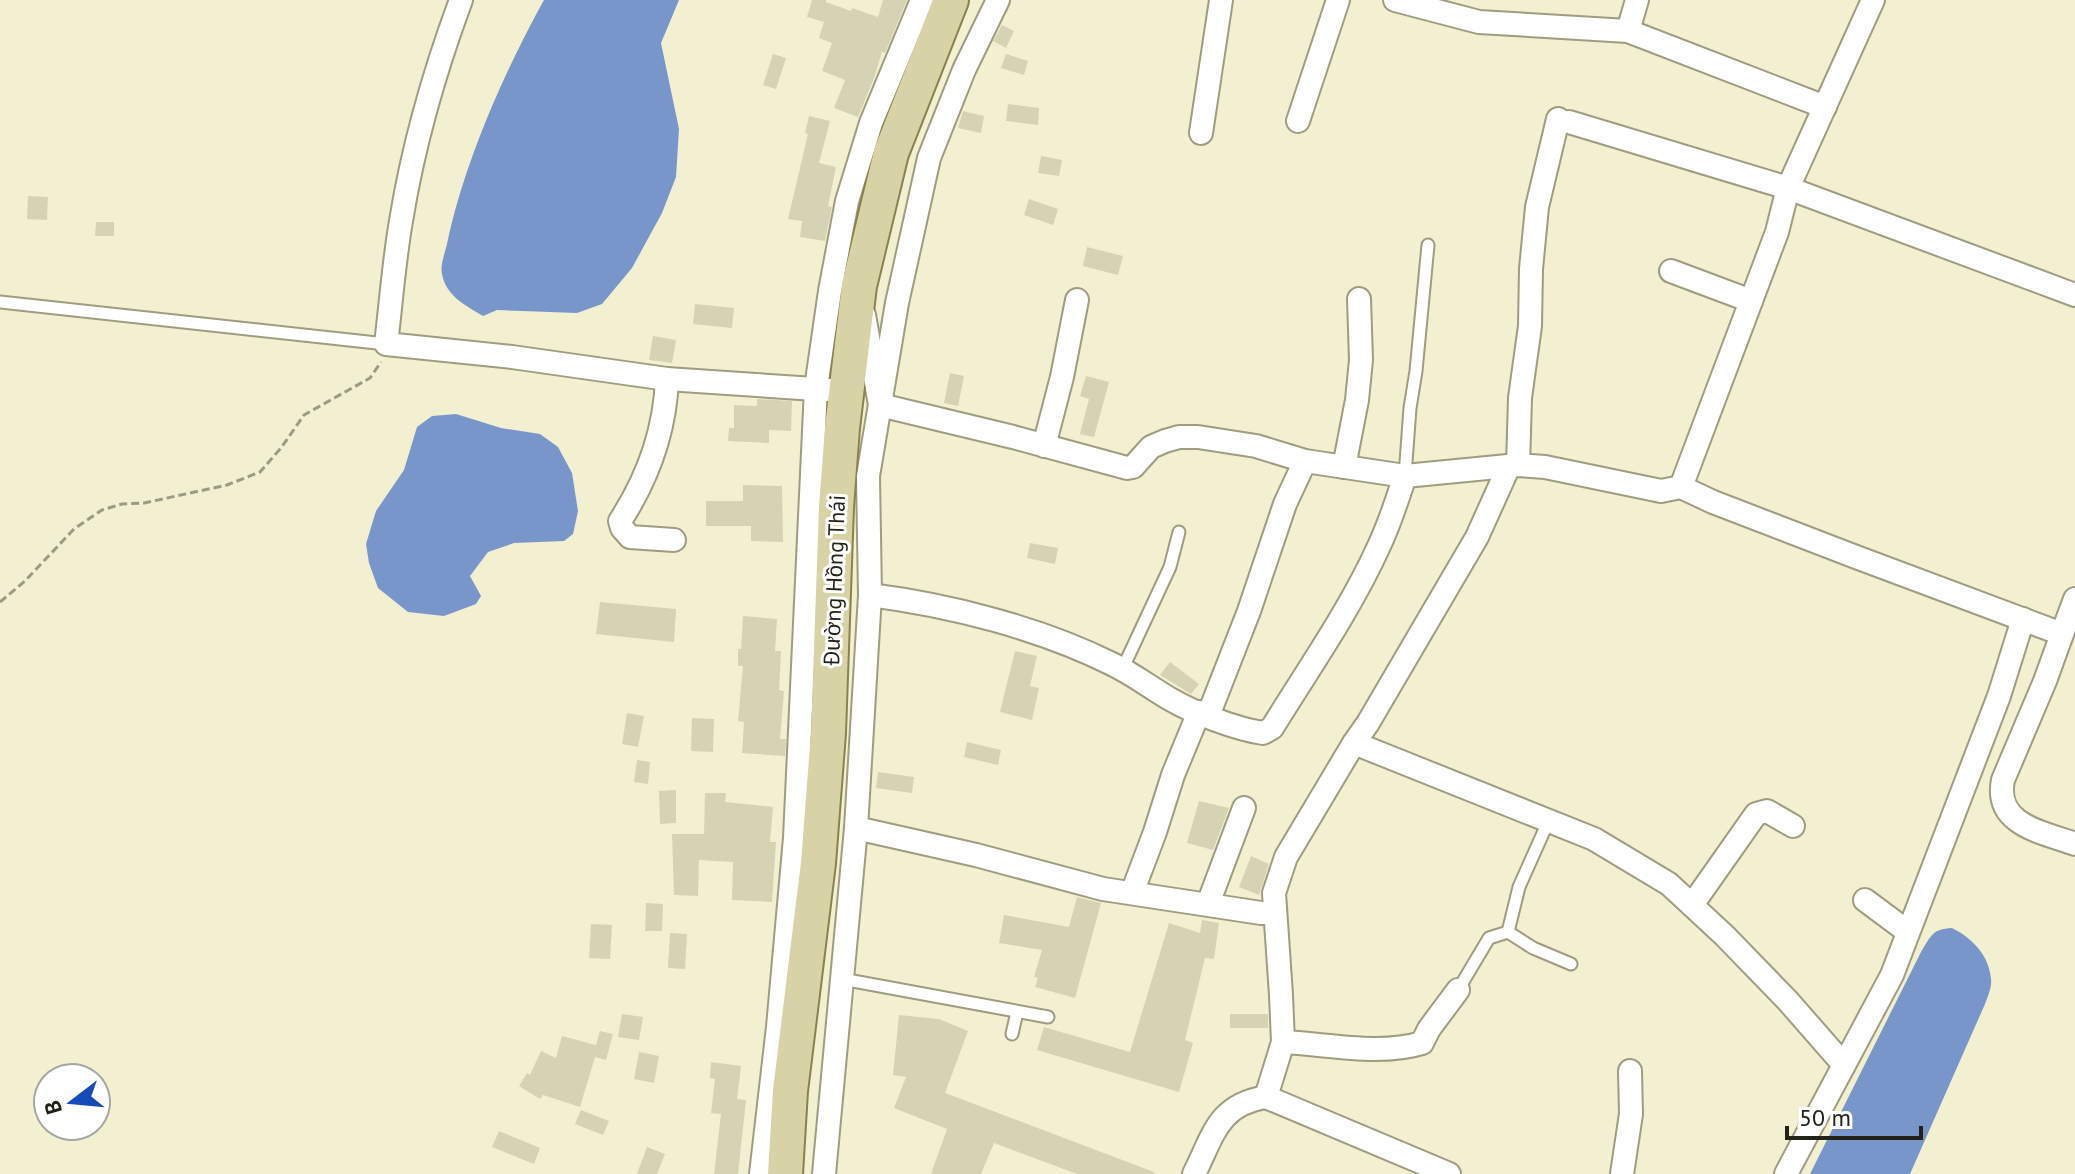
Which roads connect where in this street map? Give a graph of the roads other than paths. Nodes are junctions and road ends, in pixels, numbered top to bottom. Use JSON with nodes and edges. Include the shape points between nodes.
{"nodes":[{"id":1,"x":461,"y":0,"type":"edge"},
{"id":2,"x":998,"y":0,"type":"edge"},
{"id":3,"x":1221,"y":0,"type":"edge"},
{"id":4,"x":1338,"y":0,"type":"edge"},
{"id":5,"x":1395,"y":0,"type":"edge"},
{"id":6,"x":1637,"y":0,"type":"edge"},
{"id":7,"x":1873,"y":0,"type":"edge"},
{"id":8,"x":944,"y":5,"type":"edge"},
{"id":9,"x":1628,"y":31,"type":"junction"},
{"id":10,"x":1825,"y":107,"type":"junction"},
{"id":11,"x":1298,"y":121,"type":"dead end"},
{"id":12,"x":1201,"y":133,"type":"dead end"},
{"id":13,"x":1788,"y":188,"type":"junction"},
{"id":14,"x":1428,"y":245,"type":"dead end"},
{"id":15,"x":1671,"y":271,"type":"dead end"},
{"id":16,"x":859,"y":286,"type":"junction"},
{"id":17,"x":2075,"y":295,"type":"edge"},
{"id":18,"x":1359,"y":299,"type":"dead end"},
{"id":19,"x":1077,"y":300,"type":"dead end"},
{"id":20,"x":1751,"y":301,"type":"junction"},
{"id":21,"x":0,"y":302,"type":"edge"},
{"id":22,"x":386,"y":344,"type":"junction"},
{"id":23,"x":667,"y":379,"type":"junction"},
{"id":24,"x":831,"y":390,"type":"junction"},
{"id":25,"x":880,"y":405,"type":"junction"},
{"id":26,"x":1044,"y":446,"type":"junction"},
{"id":27,"x":1305,"y":461,"type":"junction"},
{"id":28,"x":1513,"y":465,"type":"junction"},
{"id":29,"x":1344,"y":467,"type":"junction"},
{"id":30,"x":1405,"y":476,"type":"junction"},
{"id":31,"x":1681,"y":487,"type":"junction"},
{"id":32,"x":836,"y":507,"type":"junction"},
{"id":33,"x":1179,"y":532,"type":"dead end"},
{"id":34,"x":674,"y":540,"type":"dead end"},
{"id":35,"x":870,"y":595,"type":"junction"},
{"id":36,"x":2075,"y":599,"type":"edge"},
{"id":37,"x":2023,"y":619,"type":"junction"},
{"id":38,"x":2062,"y":634,"type":"junction"},
{"id":39,"x":1122,"y":670,"type":"junction"},
{"id":40,"x":1204,"y":714,"type":"junction"},
{"id":41,"x":1354,"y":743,"type":"junction"},
{"id":42,"x":1244,"y":808,"type":"dead end"},
{"id":43,"x":1548,"y":822,"type":"junction"},
{"id":44,"x":1793,"y":826,"type":"dead end"},
{"id":45,"x":856,"y":828,"type":"junction"},
{"id":46,"x":2075,"y":844,"type":"edge"},
{"id":47,"x":818,"y":863,"type":"junction"},
{"id":48,"x":853,"y":866,"type":"junction"},
{"id":49,"x":1132,"y":893,"type":"junction"},
{"id":50,"x":1865,"y":900,"type":"dead end"},
{"id":51,"x":1208,"y":904,"type":"junction"},
{"id":52,"x":1692,"y":905,"type":"junction"},
{"id":53,"x":1275,"y":913,"type":"junction"},
{"id":54,"x":1508,"y":932,"type":"junction"},
{"id":55,"x":1908,"y":932,"type":"junction"},
{"id":56,"x":1571,"y":964,"type":"dead end"},
{"id":57,"x":842,"y":979,"type":"junction"},
{"id":58,"x":1458,"y":990,"type":"joint"},
{"id":59,"x":1017,"y":1012,"type":"junction"},
{"id":60,"x":1048,"y":1017,"type":"dead end"},
{"id":61,"x":1012,"y":1034,"type":"dead end"},
{"id":62,"x":1283,"y":1042,"type":"junction"},
{"id":63,"x":1844,"y":1065,"type":"junction"},
{"id":64,"x":1630,"y":1071,"type":"dead end"},
{"id":65,"x":1266,"y":1097,"type":"junction"},
{"id":66,"x":761,"y":1174,"type":"edge"},
{"id":67,"x":785,"y":1174,"type":"edge"},
{"id":68,"x":824,"y":1174,"type":"edge"},
{"id":69,"x":1194,"y":1174,"type":"edge"},
{"id":70,"x":1449,"y":1174,"type":"edge"},
{"id":71,"x":1622,"y":1174,"type":"edge"},
{"id":72,"x":1786,"y":1174,"type":"edge"}],
"edges":[{"from":1,"to":22,"type":"street","via":[[409,181]]},
{"from":2,"to":25,"type":"street","via":[[929,158]]},
{"from":3,"to":12,"type":"street"},
{"from":4,"to":11,"type":"street"},
{"from":5,"to":9,"type":"street","via":[[1479,22]]},
{"from":6,"to":9,"type":"street"},
{"from":7,"to":10,"type":"street"},
{"from":8,"to":16,"type":"main road","name":"Đường Hồng Thái","via":[[891,153]]},
{"from":8,"to":24,"type":"street","via":[[871,123],[847,201],[830,291]]},
{"from":9,"to":10,"type":"street"},
{"from":10,"to":13,"type":"street"},
{"from":13,"to":17,"type":"street"},
{"from":13,"to":20,"type":"street"},
{"from":13,"to":28,"type":"street","via":[[1564,120],[1537,207],[1530,326]]},
{"from":14,"to":30,"type":"lane"},
{"from":15,"to":20,"type":"street"},
{"from":16,"to":24,"type":"main road","name":"Đường Hồng Thái"},
{"from":16,"to":25,"type":"street"},
{"from":18,"to":29,"type":"street","via":[[1360,374]]},
{"from":19,"to":26,"type":"street"},
{"from":20,"to":31,"type":"street"},
{"from":21,"to":22,"type":"lane"},
{"from":22,"to":23,"type":"street"},
{"from":23,"to":24,"type":"street"},
{"from":23,"to":34,"type":"street","via":[[664,416],[649,469],[620,521],[630,537]]},
{"from":24,"to":32,"type":"main road","name":"Đường Hồng Thái"},
{"from":24,"to":66,"type":"street"},
{"from":25,"to":26,"type":"street"},
{"from":25,"to":32,"type":"street"},
{"from":25,"to":35,"type":"street","via":[[868,476]]},
{"from":26,"to":27,"type":"street","via":[[1127,468],[1151,447],[1198,437]]},
{"from":27,"to":29,"type":"street"},
{"from":27,"to":40,"type":"street"},
{"from":28,"to":30,"type":"street"},
{"from":28,"to":31,"type":"street","via":[[1661,491]]},
{"from":28,"to":41,"type":"street","via":[[1477,537]]},
{"from":29,"to":30,"type":"street"},
{"from":30,"to":40,"type":"street","via":[[1379,546],[1352,598],[1272,728],[1256,732]]},
{"from":31,"to":37,"type":"street"},
{"from":32,"to":47,"type":"main road","name":"Đường Hồng Thái"},
{"from":33,"to":39,"type":"lane","via":[[1170,567]]},
{"from":35,"to":39,"type":"street","via":[[985,618],[1058,641]]},
{"from":35,"to":45,"type":"street"},
{"from":36,"to":38,"type":"street"},
{"from":37,"to":38,"type":"street"},
{"from":37,"to":55,"type":"street","via":[[1999,696]]},
{"from":38,"to":46,"type":"street","via":[[2001,793],[2002,803],[2018,822]]},
{"from":39,"to":40,"type":"street"},
{"from":40,"to":49,"type":"street","via":[[1173,775]]},
{"from":41,"to":43,"type":"street"},
{"from":41,"to":53,"type":"street","via":[[1286,857],[1274,893]]},
{"from":42,"to":51,"type":"street"},
{"from":43,"to":52,"type":"street","via":[[1594,839],[1669,884]]},
{"from":43,"to":54,"type":"lane","via":[[1519,887]]},
{"from":44,"to":52,"type":"street","via":[[1767,811],[1756,814]]},
{"from":45,"to":48,"type":"street"},
{"from":45,"to":49,"type":"street"},
{"from":47,"to":48,"type":"street"},
{"from":47,"to":67,"type":"main road","name":"Đường Hồng Thái"},
{"from":48,"to":57,"type":"street"},
{"from":49,"to":51,"type":"street"},
{"from":50,"to":55,"type":"street"},
{"from":51,"to":53,"type":"street"},
{"from":52,"to":63,"type":"street"},
{"from":53,"to":62,"type":"street"},
{"from":54,"to":56,"type":"lane"},
{"from":54,"to":58,"type":"lane","via":[[1489,938]]},
{"from":55,"to":63,"type":"street","via":[[1892,975]]},
{"from":57,"to":59,"type":"lane"},
{"from":57,"to":68,"type":"street"},
{"from":58,"to":62,"type":"street","via":[[1422,1043],[1413,1046]]},
{"from":59,"to":60,"type":"lane"},
{"from":59,"to":61,"type":"lane"},
{"from":62,"to":65,"type":"street"},
{"from":63,"to":72,"type":"street"},
{"from":64,"to":71,"type":"street","via":[[1631,1114]]},
{"from":65,"to":69,"type":"street","via":[[1248,1100],[1223,1117]]},
{"from":65,"to":70,"type":"street"}]}
